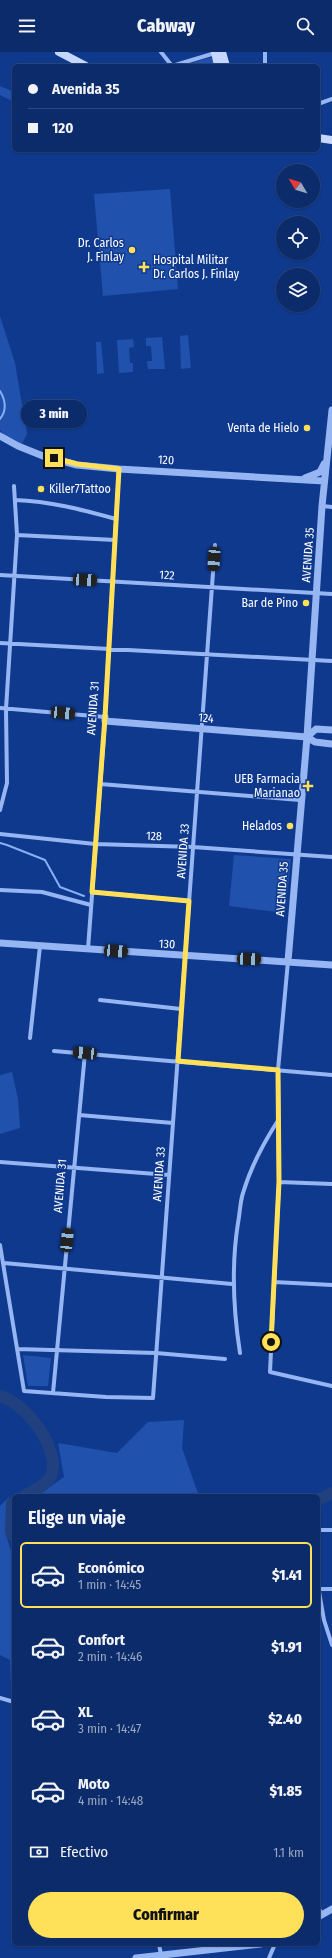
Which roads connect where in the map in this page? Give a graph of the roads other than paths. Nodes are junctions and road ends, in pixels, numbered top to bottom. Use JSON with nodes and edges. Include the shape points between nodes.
{"nodes":[{"id":1,"x":59,"y":52,"type":"edge"},
{"id":2,"x":161,"y":52,"type":"edge"},
{"id":3,"x":217,"y":52,"type":"edge"},
{"id":4,"x":265,"y":52,"type":"edge"},
{"id":5,"x":82,"y":64,"type":"edge"},
{"id":6,"x":170,"y":64,"type":"edge"},
{"id":7,"x":178,"y":64,"type":"edge"},
{"id":8,"x":218,"y":64,"type":"edge"},
{"id":9,"x":225,"y":64,"type":"edge"},
{"id":10,"x":265,"y":64,"type":"edge"},
{"id":11,"x":332,"y":100,"type":"edge"},
{"id":12,"x":320,"y":103,"type":"edge"},
{"id":13,"x":320,"y":138,"type":"edge"},
{"id":14,"x":332,"y":140,"type":"edge"},
{"id":15,"x":332,"y":410,"type":"edge"},
{"id":16,"x":0,"y":436,"type":"edge"},
{"id":17,"x":327,"y":456,"type":"junction"},
{"id":18,"x":119,"y":469,"type":"junction"},
{"id":19,"x":299,"y":479,"type":"junction"},
{"id":20,"x":324,"y":481,"type":"junction"},
{"id":21,"x":14,"y":486,"type":"dead end"},
{"id":22,"x":15,"y":500,"type":"junction"},
{"id":23,"x":322,"y":506,"type":"junction"},
{"id":24,"x":332,"y":507,"type":"edge"},
{"id":25,"x":116,"y":519,"type":"junction"},
{"id":26,"x":17,"y":535,"type":"junction"},
{"id":27,"x":115,"y":540,"type":"junction"},
{"id":28,"x":215,"y":545,"type":"dead end"},
{"id":29,"x":0,"y":575,"type":"edge"},
{"id":30,"x":15,"y":576,"type":"junction"},
{"id":31,"x":113,"y":581,"type":"junction"},
{"id":32,"x":212,"y":587,"type":"junction"},
{"id":33,"x":316,"y":593,"type":"junction"},
{"id":34,"x":332,"y":594,"type":"edge"},
{"id":35,"x":0,"y":643,"type":"edge"},
{"id":36,"x":9,"y":644,"type":"junction"},
{"id":37,"x":109,"y":649,"type":"junction"},
{"id":38,"x":207,"y":654,"type":"junction"},
{"id":39,"x":311,"y":659,"type":"junction"},
{"id":40,"x":332,"y":661,"type":"edge"},
{"id":41,"x":0,"y":708,"type":"edge"},
{"id":42,"x":6,"y":709,"type":"junction"},
{"id":43,"x":105,"y":719,"type":"junction"},
{"id":44,"x":202,"y":729,"type":"junction"},
{"id":45,"x":332,"y":730,"type":"edge"},
{"id":46,"x":307,"y":737,"type":"junction"},
{"id":47,"x":332,"y":744,"type":"edge"},
{"id":48,"x":100,"y":784,"type":"junction"},
{"id":49,"x":197,"y":792,"type":"junction"},
{"id":50,"x":300,"y":800,"type":"junction"},
{"id":51,"x":0,"y":810,"type":"edge"},
{"id":52,"x":0,"y":834,"type":"edge"},
{"id":53,"x":95,"y":844,"type":"junction"},
{"id":54,"x":193,"y":847,"type":"junction"},
{"id":55,"x":296,"y":854,"type":"junction"},
{"id":56,"x":332,"y":857,"type":"edge"},
{"id":57,"x":0,"y":890,"type":"edge"},
{"id":58,"x":92,"y":892,"type":"junction"},
{"id":59,"x":189,"y":901,"type":"junction"},
{"id":60,"x":91,"y":905,"type":"junction"},
{"id":61,"x":0,"y":943,"type":"edge"},
{"id":62,"x":40,"y":945,"type":"junction"},
{"id":63,"x":88,"y":949,"type":"junction"},
{"id":64,"x":185,"y":956,"type":"junction"},
{"id":65,"x":288,"y":961,"type":"junction"},
{"id":66,"x":332,"y":965,"type":"edge"},
{"id":67,"x":100,"y":1000,"type":"dead end"},
{"id":68,"x":181,"y":1009,"type":"junction"},
{"id":69,"x":30,"y":1038,"type":"dead end"},
{"id":70,"x":54,"y":1051,"type":"dead end"},
{"id":71,"x":85,"y":1053,"type":"junction"},
{"id":72,"x":178,"y":1061,"type":"junction"},
{"id":73,"x":278,"y":1070,"type":"junction"},
{"id":74,"x":332,"y":1075,"type":"edge"},
{"id":75,"x":79,"y":1115,"type":"junction"},
{"id":76,"x":280,"y":1118,"type":"junction"},
{"id":77,"x":173,"y":1123,"type":"junction"},
{"id":78,"x":0,"y":1162,"type":"edge"},
{"id":79,"x":74,"y":1168,"type":"junction"},
{"id":80,"x":169,"y":1175,"type":"junction"},
{"id":81,"x":279,"y":1182,"type":"junction"},
{"id":82,"x":332,"y":1184,"type":"edge"},
{"id":83,"x":0,"y":1245,"type":"edge"},
{"id":84,"x":4,"y":1263,"type":"junction"},
{"id":85,"x":64,"y":1269,"type":"junction"},
{"id":86,"x":162,"y":1278,"type":"junction"},
{"id":87,"x":274,"y":1282,"type":"junction"},
{"id":88,"x":232,"y":1284,"type":"junction"},
{"id":89,"x":332,"y":1285,"type":"edge"},
{"id":90,"x":17,"y":1349,"type":"junction"},
{"id":91,"x":57,"y":1351,"type":"junction"},
{"id":92,"x":240,"y":1353,"type":"dead end"},
{"id":93,"x":156,"y":1354,"type":"junction"},
{"id":94,"x":225,"y":1359,"type":"dead end"},
{"id":95,"x":332,"y":1386,"type":"edge"},
{"id":96,"x":53,"y":1393,"type":"junction"},
{"id":97,"x":320,"y":1530,"type":"edge"},
{"id":98,"x":332,"y":1530,"type":"edge"},
{"id":99,"x":320,"y":1587,"type":"edge"},
{"id":100,"x":332,"y":1589,"type":"edge"},
{"id":101,"x":320,"y":1598,"type":"edge"},
{"id":102,"x":332,"y":1644,"type":"edge"},
{"id":103,"x":0,"y":1698,"type":"edge"},
{"id":104,"x":12,"y":1701,"type":"edge"},
{"id":105,"x":332,"y":1909,"type":"edge"},
{"id":106,"x":320,"y":1916,"type":"edge"},
{"id":107,"x":159,"y":1946,"type":"edge"},
{"id":108,"x":243,"y":1946,"type":"edge"},
{"id":109,"x":274,"y":1946,"type":"edge"},
{"id":110,"x":161,"y":1955,"type":"junction"},
{"id":111,"x":136,"y":1958,"type":"edge"},
{"id":112,"x":269,"y":1958,"type":"edge"}],
"edges":[{"from":1,"to":5,"type":"main road"},
{"from":2,"to":6,"type":"street"},
{"from":3,"to":7,"type":"street"},
{"from":3,"to":8,"type":"main road"},
{"from":3,"to":9,"type":"main road"},
{"from":4,"to":10,"type":"street"},
{"from":11,"to":12,"type":"street"},
{"from":13,"to":14,"type":"main road"},
{"from":15,"to":17,"type":"street","name":"AVENIDA 35"},
{"from":16,"to":18,"type":"street","name":"120","via":[[43,456],[77,464]]},
{"from":17,"to":19,"type":"street","via":[[320,472]]},
{"from":17,"to":20,"type":"street","name":"AVENIDA 35"},
{"from":18,"to":19,"type":"street","name":"120"},
{"from":18,"to":25,"type":"street","name":"AVENIDA 31"},
{"from":19,"to":20,"type":"street","name":"120"},
{"from":20,"to":23,"type":"street","name":"AVENIDA 35"},
{"from":21,"to":22,"type":"street"},
{"from":22,"to":25,"type":"street","via":[[67,506]]},
{"from":22,"to":26,"type":"street"},
{"from":23,"to":24,"type":"street"},
{"from":23,"to":33,"type":"street","name":"AVENIDA 35"},
{"from":25,"to":27,"type":"street","name":"AVENIDA 31"},
{"from":26,"to":27,"type":"street"},
{"from":26,"to":30,"type":"street"},
{"from":27,"to":31,"type":"street","name":"AVENIDA 31"},
{"from":28,"to":32,"type":"street","name":"AVENIDA 33"},
{"from":29,"to":30,"type":"street","name":"122"},
{"from":30,"to":31,"type":"street","name":"122"},
{"from":30,"to":36,"type":"street"},
{"from":31,"to":32,"type":"street","name":"122"},
{"from":31,"to":37,"type":"street","name":"AVENIDA 31"},
{"from":32,"to":33,"type":"street","name":"122"},
{"from":32,"to":38,"type":"street","name":"AVENIDA 33"},
{"from":33,"to":34,"type":"street","name":"122"},
{"from":33,"to":39,"type":"street","name":"AVENIDA 35"},
{"from":35,"to":36,"type":"street"},
{"from":36,"to":37,"type":"street"},
{"from":36,"to":42,"type":"street"},
{"from":37,"to":38,"type":"street"},
{"from":37,"to":43,"type":"street","name":"AVENIDA 31"},
{"from":38,"to":39,"type":"street"},
{"from":38,"to":44,"type":"street","name":"AVENIDA 33"},
{"from":39,"to":40,"type":"street"},
{"from":39,"to":46,"type":"street","name":"AVENIDA 35"},
{"from":41,"to":42,"type":"street","name":"124"},
{"from":42,"to":43,"type":"street","name":"124"},
{"from":42,"to":51,"type":"street","via":[[7,783]]},
{"from":43,"to":44,"type":"street","name":"124"},
{"from":43,"to":48,"type":"street","name":"AVENIDA 31"},
{"from":44,"to":46,"type":"street","name":"124"},
{"from":44,"to":49,"type":"street","name":"AVENIDA 33"},
{"from":45,"to":46,"type":"street","via":[[316,729]]},
{"from":46,"to":47,"type":"street","via":[[315,742]]},
{"from":46,"to":50,"type":"street","name":"AVENIDA 35"},
{"from":48,"to":49,"type":"street"},
{"from":48,"to":53,"type":"street","name":"AVENIDA 31"},
{"from":49,"to":50,"type":"street"},
{"from":49,"to":54,"type":"street","name":"AVENIDA 33"},
{"from":50,"to":55,"type":"street","name":"AVENIDA 35"},
{"from":52,"to":53,"type":"street","name":"128"},
{"from":53,"to":54,"type":"street","name":"128"},
{"from":53,"to":58,"type":"street","name":"AVENIDA 31"},
{"from":54,"to":55,"type":"street","name":"128"},
{"from":54,"to":59,"type":"street","name":"AVENIDA 33"},
{"from":55,"to":56,"type":"street","name":"128"},
{"from":55,"to":65,"type":"street","name":"AVENIDA 35"},
{"from":57,"to":60,"type":"street","via":[[42,892]]},
{"from":58,"to":59,"type":"street"},
{"from":58,"to":60,"type":"street","name":"AVENIDA 31"},
{"from":59,"to":64,"type":"street","name":"AVENIDA 33"},
{"from":60,"to":63,"type":"street","name":"AVENIDA 31"},
{"from":61,"to":62,"type":"street","name":"130"},
{"from":62,"to":63,"type":"street","name":"130"},
{"from":62,"to":69,"type":"street"},
{"from":63,"to":64,"type":"street","name":"130"},
{"from":64,"to":65,"type":"street","name":"130"},
{"from":64,"to":68,"type":"street","name":"AVENIDA 33"},
{"from":65,"to":66,"type":"street","name":"130"},
{"from":65,"to":73,"type":"street","name":"AVENIDA 35"},
{"from":67,"to":68,"type":"street"},
{"from":68,"to":72,"type":"street","name":"AVENIDA 33"},
{"from":70,"to":71,"type":"street"},
{"from":71,"to":72,"type":"street"},
{"from":71,"to":75,"type":"street","name":"AVENIDA 31"},
{"from":72,"to":73,"type":"street"},
{"from":72,"to":77,"type":"street","name":"AVENIDA 33"},
{"from":73,"to":74,"type":"street"},
{"from":73,"to":76,"type":"street","name":"AVENIDA 35"},
{"from":75,"to":77,"type":"street"},
{"from":75,"to":79,"type":"street","name":"AVENIDA 31"},
{"from":76,"to":81,"type":"street","name":"AVENIDA 35"},
{"from":76,"to":88,"type":"street","via":[[260,1151],[243,1193],[233,1253]]},
{"from":77,"to":80,"type":"street","name":"AVENIDA 33"},
{"from":78,"to":79,"type":"street"},
{"from":79,"to":80,"type":"street"},
{"from":79,"to":85,"type":"street","name":"AVENIDA 31"},
{"from":80,"to":86,"type":"street","name":"AVENIDA 33"},
{"from":81,"to":82,"type":"street"},
{"from":81,"to":87,"type":"street","name":"AVENIDA 35"},
{"from":83,"to":84,"type":"street"},
{"from":84,"to":85,"type":"street"},
{"from":84,"to":90,"type":"street"},
{"from":85,"to":86,"type":"street"},
{"from":85,"to":91,"type":"street","name":"AVENIDA 31"},
{"from":86,"to":88,"type":"street"},
{"from":86,"to":93,"type":"street","name":"AVENIDA 33"},
{"from":87,"to":89,"type":"street"},
{"from":87,"to":95,"type":"street","name":"AVENIDA 35","via":[[270,1372]]},
{"from":88,"to":92,"type":"street"},
{"from":90,"to":91,"type":"street"},
{"from":90,"to":96,"type":"street","via":[[24,1391]]},
{"from":91,"to":93,"type":"street"},
{"from":91,"to":96,"type":"street","name":"AVENIDA 31"},
{"from":93,"to":94,"type":"street"},
{"from":93,"to":96,"type":"street","name":"AVENIDA 33","via":[[153,1398]]},
{"from":97,"to":98,"type":"street"},
{"from":99,"to":100,"type":"street"},
{"from":101,"to":102,"type":"street"},
{"from":103,"to":104,"type":"street"},
{"from":105,"to":106,"type":"street"},
{"from":107,"to":110,"type":"street"},
{"from":108,"to":110,"type":"street"},
{"from":109,"to":112,"type":"street"},
{"from":110,"to":111,"type":"street"}]}
